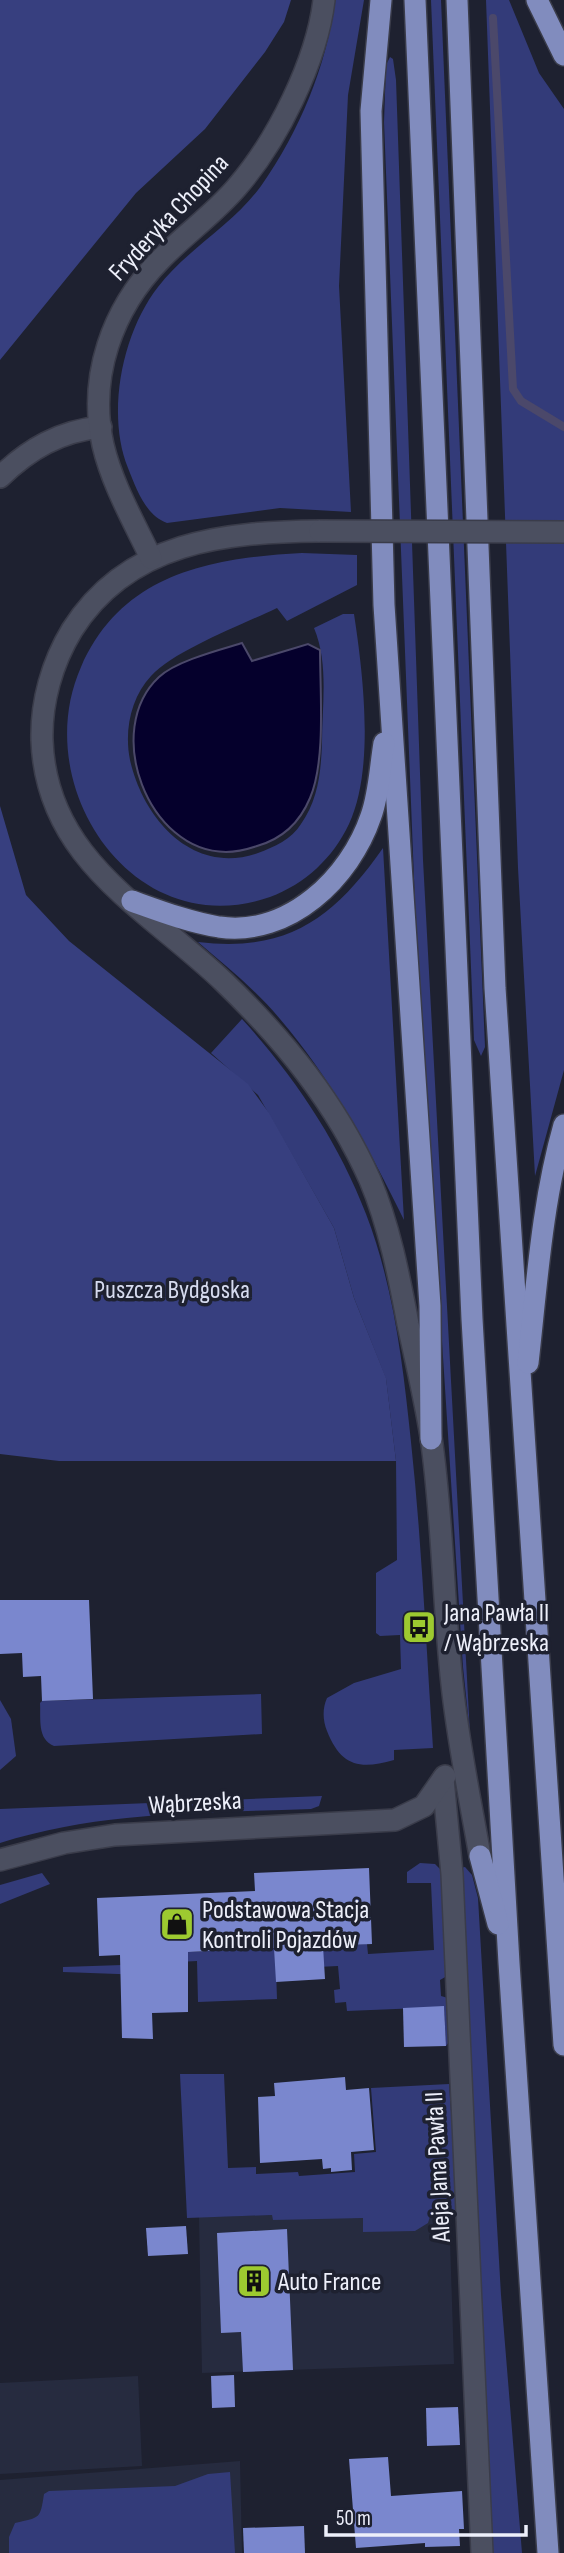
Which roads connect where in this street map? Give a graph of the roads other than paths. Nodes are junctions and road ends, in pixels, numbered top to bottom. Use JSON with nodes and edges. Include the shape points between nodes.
{"nodes":[{"id":1,"x":324,"y":0,"type":"edge"},
{"id":2,"x":381,"y":0,"type":"edge"},
{"id":3,"x":415,"y":0,"type":"edge"},
{"id":4,"x":457,"y":0,"type":"edge"},
{"id":5,"x":537,"y":0,"type":"edge"},
{"id":6,"x":564,"y":55,"type":"edge"},
{"id":7,"x":101,"y":427,"type":"junction"},
{"id":8,"x":0,"y":477,"type":"edge"},
{"id":9,"x":564,"y":532,"type":"edge"},
{"id":10,"x":151,"y":558,"type":"junction"},
{"id":11,"x":389,"y":713,"type":"junction"},
{"id":12,"x":132,"y":901,"type":"junction"},
{"id":13,"x":564,"y":1125,"type":"edge"},
{"id":14,"x":522,"y":1421,"type":"junction"},
{"id":15,"x":431,"y":1440,"type":"junction"},
{"id":16,"x":461,"y":1750,"type":"junction"},
{"id":17,"x":443,"y":1779,"type":"junction"},
{"id":18,"x":395,"y":1820,"type":"junction"},
{"id":19,"x":448,"y":1832,"type":"junction"},
{"id":20,"x":480,"y":1856,"type":"junction"},
{"id":21,"x":0,"y":1860,"type":"edge"},
{"id":22,"x":509,"y":1963,"type":"junction"},
{"id":23,"x":564,"y":2045,"type":"edge"},
{"id":24,"x":482,"y":2553,"type":"edge"},
{"id":25,"x":548,"y":2553,"type":"edge"}],
"edges":[{"from":1,"to":7,"type":"street","name":"Fryderyka Chopina","via":[[298,83],[252,168],[223,203],[147,274],[123,306],[102,367]]},
{"from":2,"to":11,"type":"main road","via":[[371,111]]},
{"from":3,"to":22,"type":"main road","via":[[467,1211]]},
{"from":4,"to":14,"type":"main road","via":[[495,988]]},
{"from":5,"to":6,"type":"main road"},
{"from":7,"to":8,"type":"street","via":[[81,429],[37,447]]},
{"from":7,"to":10,"type":"street","name":"Fryderyka Chopina","via":[[111,470]]},
{"from":9,"to":10,"type":"street","bridge":true,"via":[[267,532],[206,539]]},
{"from":10,"to":12,"type":"street","via":[[120,577],[80,618],[51,676],[42,729],[47,783],[70,838],[94,868]]},
{"from":11,"to":12,"type":"main road","via":[[373,813],[351,859],[321,894],[284,916],[243,927],[202,923]]},
{"from":11,"to":15,"type":"main road","via":[[429,1293]]},
{"from":12,"to":15,"type":"street","via":[[262,1020],[299,1060],[337,1117],[370,1181],[392,1246]]},
{"from":13,"to":14,"type":"main road","via":[[552,1165]]},
{"from":14,"to":23,"type":"main road"},
{"from":15,"to":16,"type":"street"},
{"from":16,"to":17,"type":"street","name":"Wąbrzeska"},
{"from":16,"to":20,"type":"street"},
{"from":17,"to":18,"type":"street","name":"Wąbrzeska","via":[[424,1806]]},
{"from":17,"to":19,"type":"street","name":"Aleja Jana Pawła II"},
{"from":18,"to":19,"type":"street","name":"Wąbrzeska"},
{"from":18,"to":21,"type":"street","name":"Wąbrzeska","via":[[115,1835]]},
{"from":19,"to":20,"type":"street","name":"Wąbrzeska"},
{"from":19,"to":24,"type":"street","name":"Aleja Jana Pawła II"},
{"from":20,"to":22,"type":"main road"},
{"from":22,"to":25,"type":"main road"}]}
